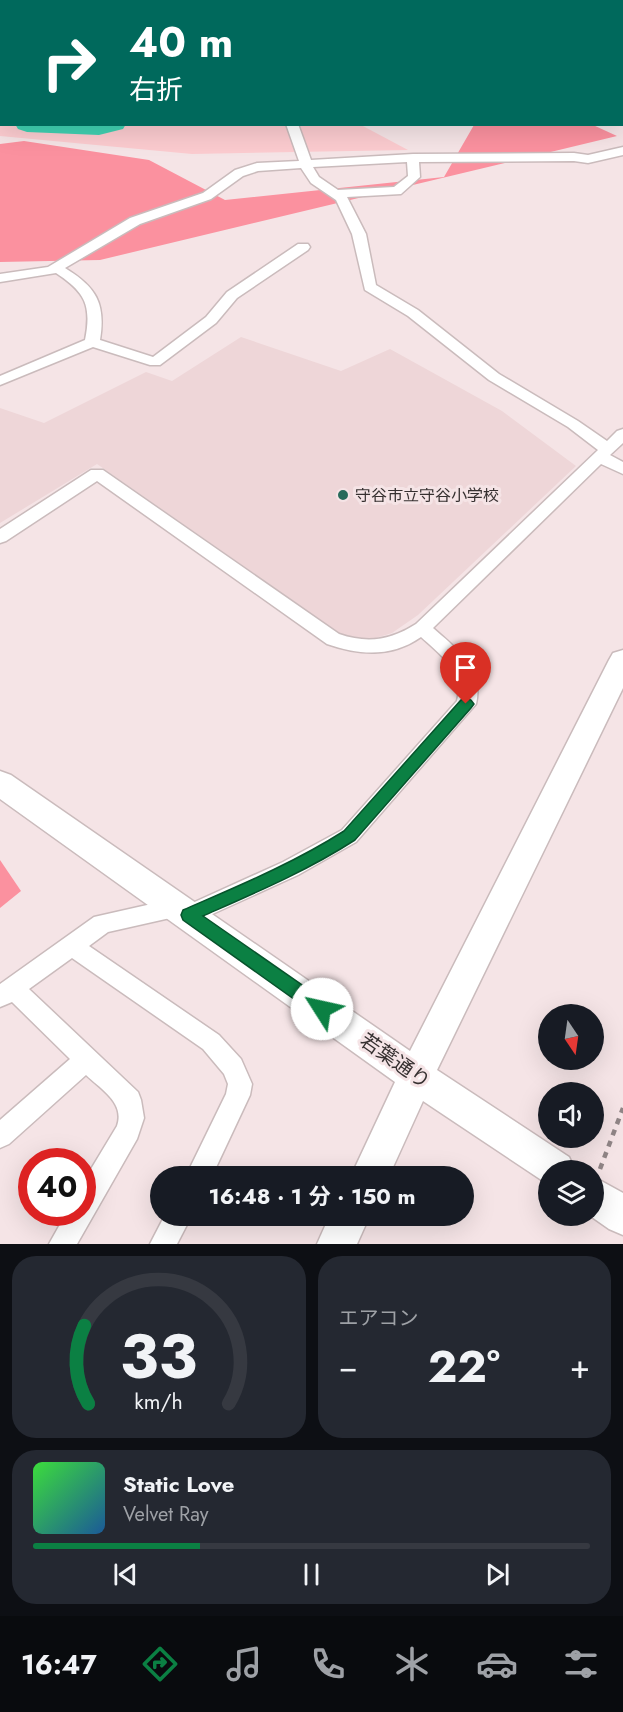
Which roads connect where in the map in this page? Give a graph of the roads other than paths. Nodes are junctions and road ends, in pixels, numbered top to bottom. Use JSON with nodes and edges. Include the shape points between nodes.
{"nodes":[{"id":1,"x":293,"y":126,"type":"edge"},
{"id":2,"x":623,"y":151,"type":"edge"},
{"id":3,"x":413,"y":158,"type":"junction"},
{"id":4,"x":307,"y":164,"type":"junction"},
{"id":5,"x":335,"y":194,"type":"junction"},
{"id":6,"x":303,"y":247,"type":"dead end"},
{"id":7,"x":53,"y":268,"type":"junction"},
{"id":8,"x":0,"y":278,"type":"edge"},
{"id":9,"x":92,"y":342,"type":"junction"},
{"id":10,"x":0,"y":381,"type":"edge"},
{"id":11,"x":623,"y":434,"type":"edge"},
{"id":12,"x":603,"y":452,"type":"junction"},
{"id":13,"x":623,"y":469,"type":"edge"},
{"id":14,"x":0,"y":537,"type":"edge"},
{"id":15,"x":422,"y":628,"type":"junction"},
{"id":16,"x":623,"y":660,"type":"edge"},
{"id":17,"x":0,"y":783,"type":"edge"},
{"id":18,"x":183,"y":911,"type":"junction"},
{"id":19,"x":72,"y":946,"type":"junction"},
{"id":20,"x":6,"y":992,"type":"edge"},
{"id":21,"x":87,"y":1059,"type":"junction"},
{"id":22,"x":416,"y":1076,"type":"junction"},
{"id":23,"x":0,"y":1136,"type":"edge"},
{"id":24,"x":541,"y":1160,"type":"edge"},
{"id":25,"x":205,"y":1166,"type":"edge"},
{"id":26,"x":375,"y":1166,"type":"edge"},
{"id":27,"x":96,"y":1187,"type":"edge"},
{"id":28,"x":604,"y":1192,"type":"edge"},
{"id":29,"x":623,"y":1216,"type":"edge"},
{"id":30,"x":73,"y":1226,"type":"edge"},
{"id":31,"x":173,"y":1226,"type":"edge"},
{"id":32,"x":345,"y":1226,"type":"edge"},
{"id":33,"x":62,"y":1244,"type":"edge"},
{"id":34,"x":163,"y":1244,"type":"edge"},
{"id":35,"x":336,"y":1244,"type":"edge"}],
"edges":[{"from":1,"to":4,"type":"street"},
{"from":2,"to":3,"type":"street","via":[[588,159]]},
{"from":3,"to":4,"type":"street"},
{"from":3,"to":5,"type":"street","via":[[414,177],[397,191]]},
{"from":4,"to":5,"type":"street","via":[[315,180]]},
{"from":4,"to":7,"type":"street","via":[[264,166],[239,173],[207,196],[135,222]]},
{"from":5,"to":12,"type":"street","via":[[341,198],[359,234],[370,287],[413,313],[494,377],[573,424]]},
{"from":6,"to":9,"type":"street","via":[[232,295],[212,320],[155,362]]},
{"from":7,"to":8,"type":"street"},
{"from":7,"to":9,"type":"street","via":[[68,275],[93,298],[97,320]]},
{"from":9,"to":10,"type":"street"},
{"from":11,"to":12,"type":"street"},
{"from":12,"to":13,"type":"street"},
{"from":12,"to":15,"type":"street"},
{"from":14,"to":15,"type":"street","via":[[97,474],[333,639],[351,646],[380,648],[396,644]]},
{"from":15,"to":18,"type":"street","via":[[469,679],[466,704],[349,836],[279,875]]},
{"from":16,"to":22,"type":"street"},
{"from":17,"to":18,"type":"street","name":"若葉通り"},
{"from":18,"to":19,"type":"street","via":[[102,924]]},
{"from":18,"to":22,"type":"street","name":"若葉通り"},
{"from":19,"to":20,"type":"street"},
{"from":19,"to":25,"type":"street","via":[[211,1042],[233,1067],[240,1084],[238,1095]]},
{"from":20,"to":21,"type":"street"},
{"from":21,"to":23,"type":"street"},
{"from":21,"to":27,"type":"street","via":[[129,1100],[132,1119]]},
{"from":22,"to":24,"type":"street","name":"若葉通り"},
{"from":22,"to":26,"type":"street"},
{"from":28,"to":29,"type":"street"},
{"from":30,"to":33,"type":"street"},
{"from":31,"to":34,"type":"street"},
{"from":32,"to":35,"type":"street"}]}
